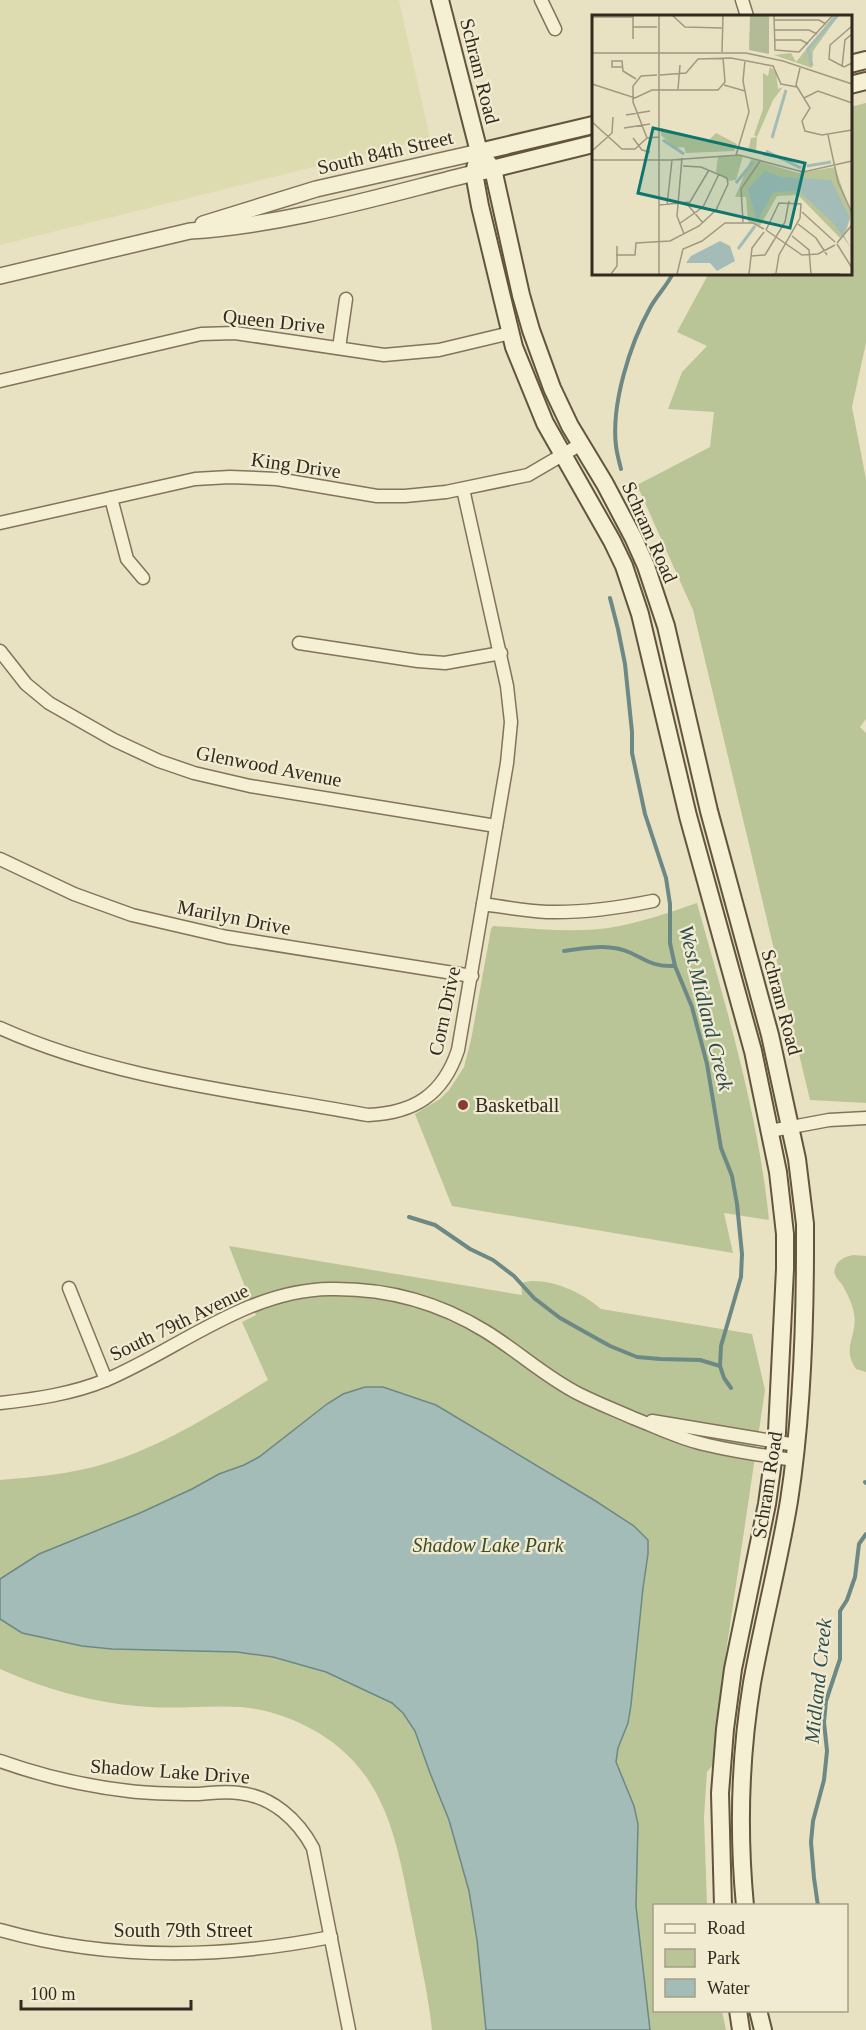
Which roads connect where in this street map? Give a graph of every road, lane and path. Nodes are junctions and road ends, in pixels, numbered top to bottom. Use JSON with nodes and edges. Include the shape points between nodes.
{"nodes":[{"id":1,"x":440,"y":0,"type":"edge"},
{"id":2,"x":541,"y":0,"type":"edge"},
{"id":3,"x":742,"y":0,"type":"edge"},
{"id":4,"x":747,"y":15,"type":"edge"},
{"id":5,"x":555,"y":29,"type":"dead end"},
{"id":6,"x":866,"y":60,"type":"edge"},
{"id":7,"x":851,"y":64,"type":"edge"},
{"id":8,"x":866,"y":81,"type":"edge"},
{"id":9,"x":851,"y":85,"type":"edge"},
{"id":10,"x":592,"y":124,"type":"edge"},
{"id":11,"x":592,"y":144,"type":"edge"},
{"id":12,"x":479,"y":152,"type":"junction"},
{"id":13,"x":493,"y":169,"type":"junction"},
{"id":14,"x":474,"y":173,"type":"junction"},
{"id":15,"x":190,"y":231,"type":"junction"},
{"id":16,"x":0,"y":276,"type":"edge"},
{"id":17,"x":346,"y":299,"type":"dead end"},
{"id":18,"x":510,"y":333,"type":"junction"},
{"id":19,"x":339,"y":348,"type":"junction"},
{"id":20,"x":0,"y":381,"type":"edge"},
{"id":21,"x":581,"y":444,"type":"junction"},
{"id":22,"x":563,"y":455,"type":"junction"},
{"id":23,"x":463,"y":489,"type":"junction"},
{"id":24,"x":111,"y":498,"type":"junction"},
{"id":25,"x":0,"y":523,"type":"edge"},
{"id":26,"x":143,"y":578,"type":"dead end"},
{"id":27,"x":299,"y":643,"type":"dead end"},
{"id":28,"x":501,"y":653,"type":"junction"},
{"id":29,"x":1,"y":655,"type":"edge"},
{"id":30,"x":496,"y":826,"type":"junction"},
{"id":31,"x":0,"y":859,"type":"edge"},
{"id":32,"x":653,"y":901,"type":"dead end"},
{"id":33,"x":483,"y":904,"type":"junction"},
{"id":34,"x":472,"y":976,"type":"junction"},
{"id":35,"x":0,"y":1028,"type":"edge"},
{"id":36,"x":866,"y":1118,"type":"edge"},
{"id":37,"x":790,"y":1127,"type":"junction"},
{"id":38,"x":770,"y":1131,"type":"junction"},
{"id":39,"x":69,"y":1288,"type":"dead end"},
{"id":40,"x":106,"y":1380,"type":"junction"},
{"id":41,"x":0,"y":1403,"type":"edge"},
{"id":42,"x":775,"y":1449,"type":"junction"},
{"id":43,"x":795,"y":1452,"type":"junction"},
{"id":44,"x":0,"y":1761,"type":"edge"},
{"id":45,"x":723,"y":1904,"type":"edge"},
{"id":46,"x":745,"y":1904,"type":"edge"},
{"id":47,"x":0,"y":1930,"type":"edge"},
{"id":48,"x":332,"y":1937,"type":"junction"},
{"id":49,"x":738,"y":2012,"type":"edge"},
{"id":50,"x":758,"y":2012,"type":"edge"},
{"id":51,"x":349,"y":2030,"type":"edge"},
{"id":52,"x":741,"y":2030,"type":"edge"},
{"id":53,"x":763,"y":2030,"type":"edge"}],
"edges":[{"from":1,"to":12,"type":"main road","name":"Schram Road"},
{"from":2,"to":5,"type":"street"},
{"from":3,"to":4,"type":"street"},
{"from":6,"to":7,"type":"main road"},
{"from":8,"to":9,"type":"main road"},
{"from":10,"to":12,"type":"main road","name":"South 84th Street"},
{"from":11,"to":13,"type":"main road","name":"South 84th Street"},
{"from":12,"to":13,"type":"main road","name":"Schram Road"},
{"from":12,"to":14,"type":"main road","name":"Schram Road"},
{"from":12,"to":15,"type":"street","name":"South 84th Street","via":[[316,189]]},
{"from":13,"to":14,"type":"main road","name":"South 84th Street"},
{"from":13,"to":21,"type":"main road","name":"Schram Road","via":[[531,330],[552,388]]},
{"from":14,"to":15,"type":"street","name":"South 84th Street","via":[[313,212]]},
{"from":14,"to":18,"type":"main road","name":"Schram Road"},
{"from":15,"to":16,"type":"street","name":"South 84th Street"},
{"from":17,"to":19,"type":"street"},
{"from":18,"to":19,"type":"street","name":"Queen Drive","via":[[412,354],[384,355]]},
{"from":18,"to":22,"type":"main road","name":"Schram Road","via":[[532,396]]},
{"from":19,"to":20,"type":"street","name":"Queen Drive","via":[[235,333],[201,334]]},
{"from":21,"to":22,"type":"street","name":"King Drive"},
{"from":21,"to":37,"type":"main road","name":"Schram Road","via":[[633,537],[666,626]]},
{"from":22,"to":23,"type":"street","name":"King Drive","via":[[528,475]]},
{"from":22,"to":38,"type":"main road","name":"Schram Road","via":[[612,541],[640,614],[688,816],[753,1051]]},
{"from":23,"to":24,"type":"street","name":"King Drive","via":[[377,496],[277,479],[230,477],[195,480]]},
{"from":23,"to":28,"type":"street","name":"Corn Drive"},
{"from":24,"to":25,"type":"street","name":"King Drive"},
{"from":24,"to":26,"type":"street","via":[[127,559]]},
{"from":27,"to":28,"type":"street","via":[[418,662],[445,663]]},
{"from":28,"to":30,"type":"street","name":"Corn Drive","via":[[511,722]]},
{"from":29,"to":30,"type":"street","name":"Glenwood Avenue","via":[[26,684],[61,711],[123,744],[185,770],[250,786]]},
{"from":30,"to":33,"type":"street","name":"Corn Drive"},
{"from":31,"to":34,"type":"street","name":"Marilyn Drive","via":[[74,894],[132,915],[227,937]]},
{"from":32,"to":33,"type":"street","via":[[613,909],[546,912]]},
{"from":33,"to":34,"type":"street","name":"Corn Drive"},
{"from":34,"to":35,"type":"street","name":"Corn Drive","via":[[458,1050],[446,1078],[415,1106],[386,1114],[368,1115],[121,1069]]},
{"from":36,"to":37,"type":"street"},
{"from":37,"to":38,"type":"street"},
{"from":37,"to":43,"type":"main road","name":"Schram Road","via":[[805,1235]]},
{"from":38,"to":42,"type":"main road","name":"Schram Road","via":[[785,1234]]},
{"from":39,"to":40,"type":"street"},
{"from":40,"to":41,"type":"street","name":"South 79th Avenue","via":[[52,1396]]},
{"from":40,"to":42,"type":"street","name":"South 79th Avenue","via":[[254,1305],[290,1294],[348,1289],[404,1296],[446,1310],[486,1332],[561,1385],[633,1418]]},
{"from":42,"to":43,"type":"street","name":"South 79th Avenue"},
{"from":42,"to":45,"type":"main road","name":"Schram Road","via":[[725,1729],[720,1793]]},
{"from":43,"to":46,"type":"main road","name":"Schram Road","via":[[789,1504],[763,1625],[747,1726],[741,1792]]},
{"from":44,"to":48,"type":"street","name":"Shadow Lake Drive","via":[[100,1787],[156,1793],[242,1793],[273,1804],[293,1819],[313,1848]]},
{"from":47,"to":48,"type":"street","name":"South 79th Street","via":[[81,1947],[160,1954],[264,1949]]},
{"from":48,"to":51,"type":"street","name":"Shadow Lake Drive"},
{"from":49,"to":52,"type":"main road"},
{"from":50,"to":53,"type":"main road"}]}
